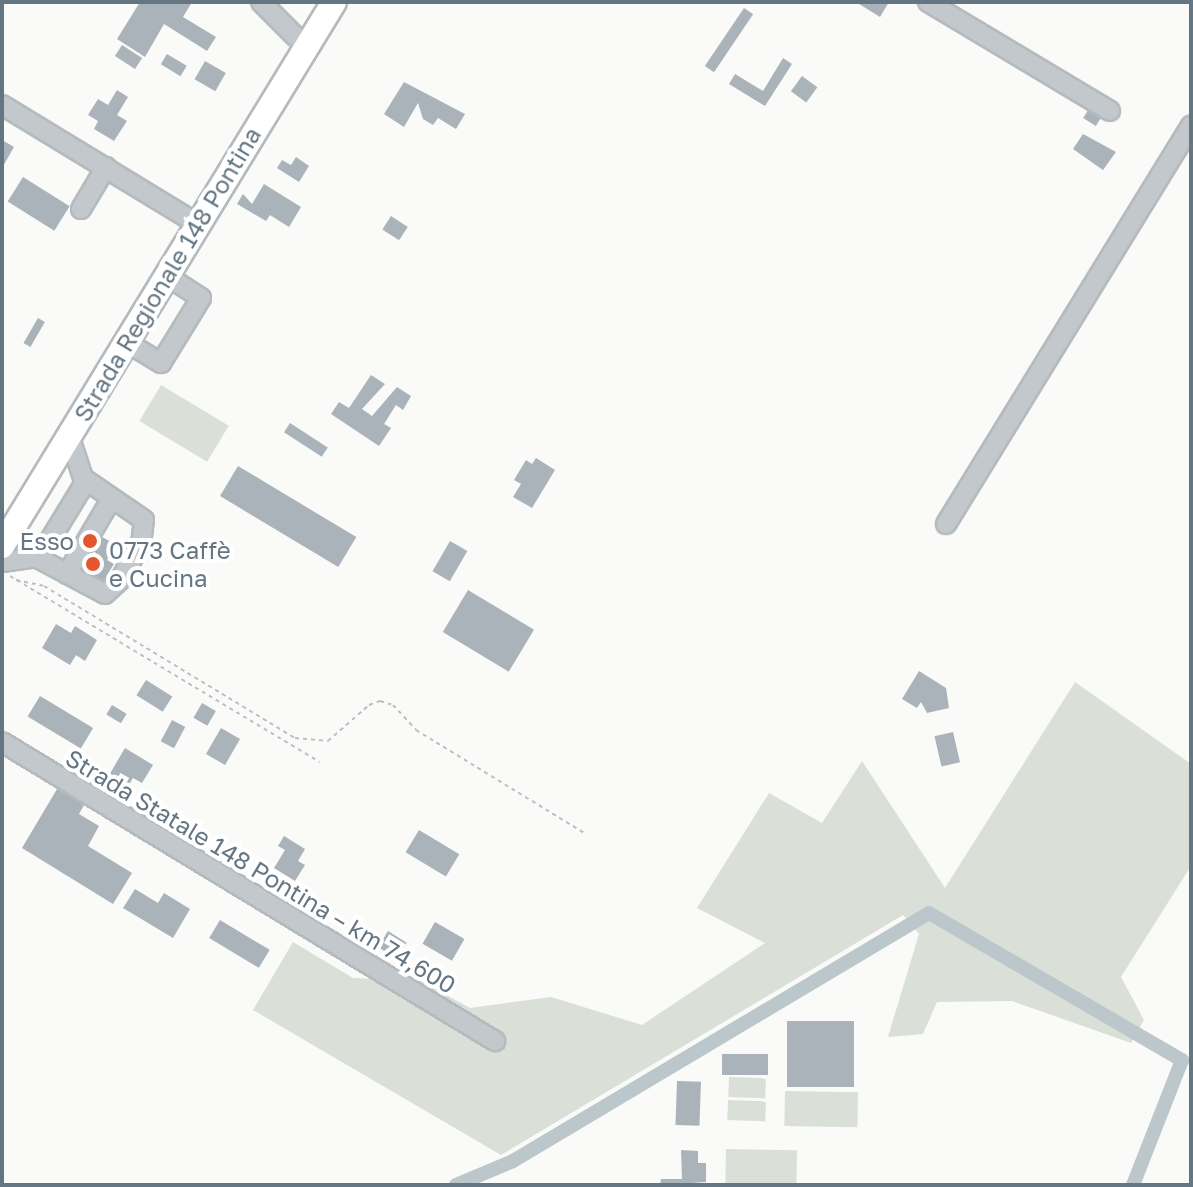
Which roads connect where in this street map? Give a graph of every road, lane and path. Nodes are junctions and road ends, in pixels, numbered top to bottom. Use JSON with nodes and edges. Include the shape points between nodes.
{"nodes":[{"id":1,"x":261,"y":2,"type":"edge"},
{"id":2,"x":317,"y":2,"type":"edge"},
{"id":3,"x":334,"y":2,"type":"edge"},
{"id":4,"x":928,"y":2,"type":"edge"},
{"id":5,"x":296,"y":37,"type":"junction"},
{"id":6,"x":2,"y":105,"type":"edge"},
{"id":7,"x":1110,"y":111,"type":"dead end"},
{"id":8,"x":1191,"y":125,"type":"edge"},
{"id":9,"x":106,"y":167,"type":"junction"},
{"id":10,"x":81,"y":209,"type":"dead end"},
{"id":11,"x":186,"y":217,"type":"junction"},
{"id":12,"x":167,"y":276,"type":"junction"},
{"id":13,"x":126,"y":342,"type":"junction"},
{"id":14,"x":69,"y":435,"type":"junction"},
{"id":15,"x":86,"y":481,"type":"junction"},
{"id":16,"x":112,"y":498,"type":"junction"},
{"id":17,"x":2,"y":520,"type":"edge"},
{"id":18,"x":946,"y":524,"type":"dead end"},
{"id":19,"x":2,"y":546,"type":"edge"},
{"id":20,"x":39,"y":558,"type":"junction"},
{"id":21,"x":2,"y":562,"type":"edge"},
{"id":22,"x":2,"y":571,"type":"edge"},
{"id":23,"x":67,"y":574,"type":"junction"},
{"id":24,"x":16,"y":580,"type":"junction"},
{"id":25,"x":2,"y":742,"type":"edge"},
{"id":26,"x":319,"y":762,"type":"dead end"},
{"id":27,"x":586,"y":834,"type":"dead end"},
{"id":28,"x":495,"y":1041,"type":"dead end"}],
"edges":[{"from":1,"to":5,"type":"street"},
{"from":2,"to":5,"type":"main road","name":"Strada Regionale 148 Pontina"},
{"from":3,"to":12,"type":"main road","name":"Strada Regionale 148 Pontina"},
{"from":4,"to":7,"type":"street"},
{"from":5,"to":11,"type":"main road","name":"Strada Regionale 148 Pontina"},
{"from":6,"to":9,"type":"street"},
{"from":8,"to":18,"type":"street"},
{"from":9,"to":10,"type":"street"},
{"from":9,"to":11,"type":"street"},
{"from":11,"to":17,"type":"main road","name":"Strada Regionale 148 Pontina"},
{"from":12,"to":13,"type":"main road","name":"Strada Regionale 148 Pontina"},
{"from":12,"to":13,"type":"street","via":[[201,298],[161,363]]},
{"from":13,"to":14,"type":"main road","name":"Strada Regionale 148 Pontina"},
{"from":14,"to":15,"type":"street"},
{"from":14,"to":19,"type":"main road","name":"Strada Regionale 148 Pontina"},
{"from":15,"to":16,"type":"street"},
{"from":15,"to":20,"type":"street"},
{"from":16,"to":23,"type":"street"},
{"from":16,"to":23,"type":"street","via":[[141,515],[146,527],[120,580],[101,593]]},
{"from":20,"to":21,"type":"street"},
{"from":20,"to":23,"type":"street"},
{"from":22,"to":24,"type":"path"},
{"from":24,"to":26,"type":"path"},
{"from":24,"to":27,"type":"path","via":[[44,586],[295,738],[328,741],[369,705],[393,705],[416,730]]},
{"from":25,"to":28,"type":"street","name":"Strada Statale 148 Pontina – km 74,600"}]}
